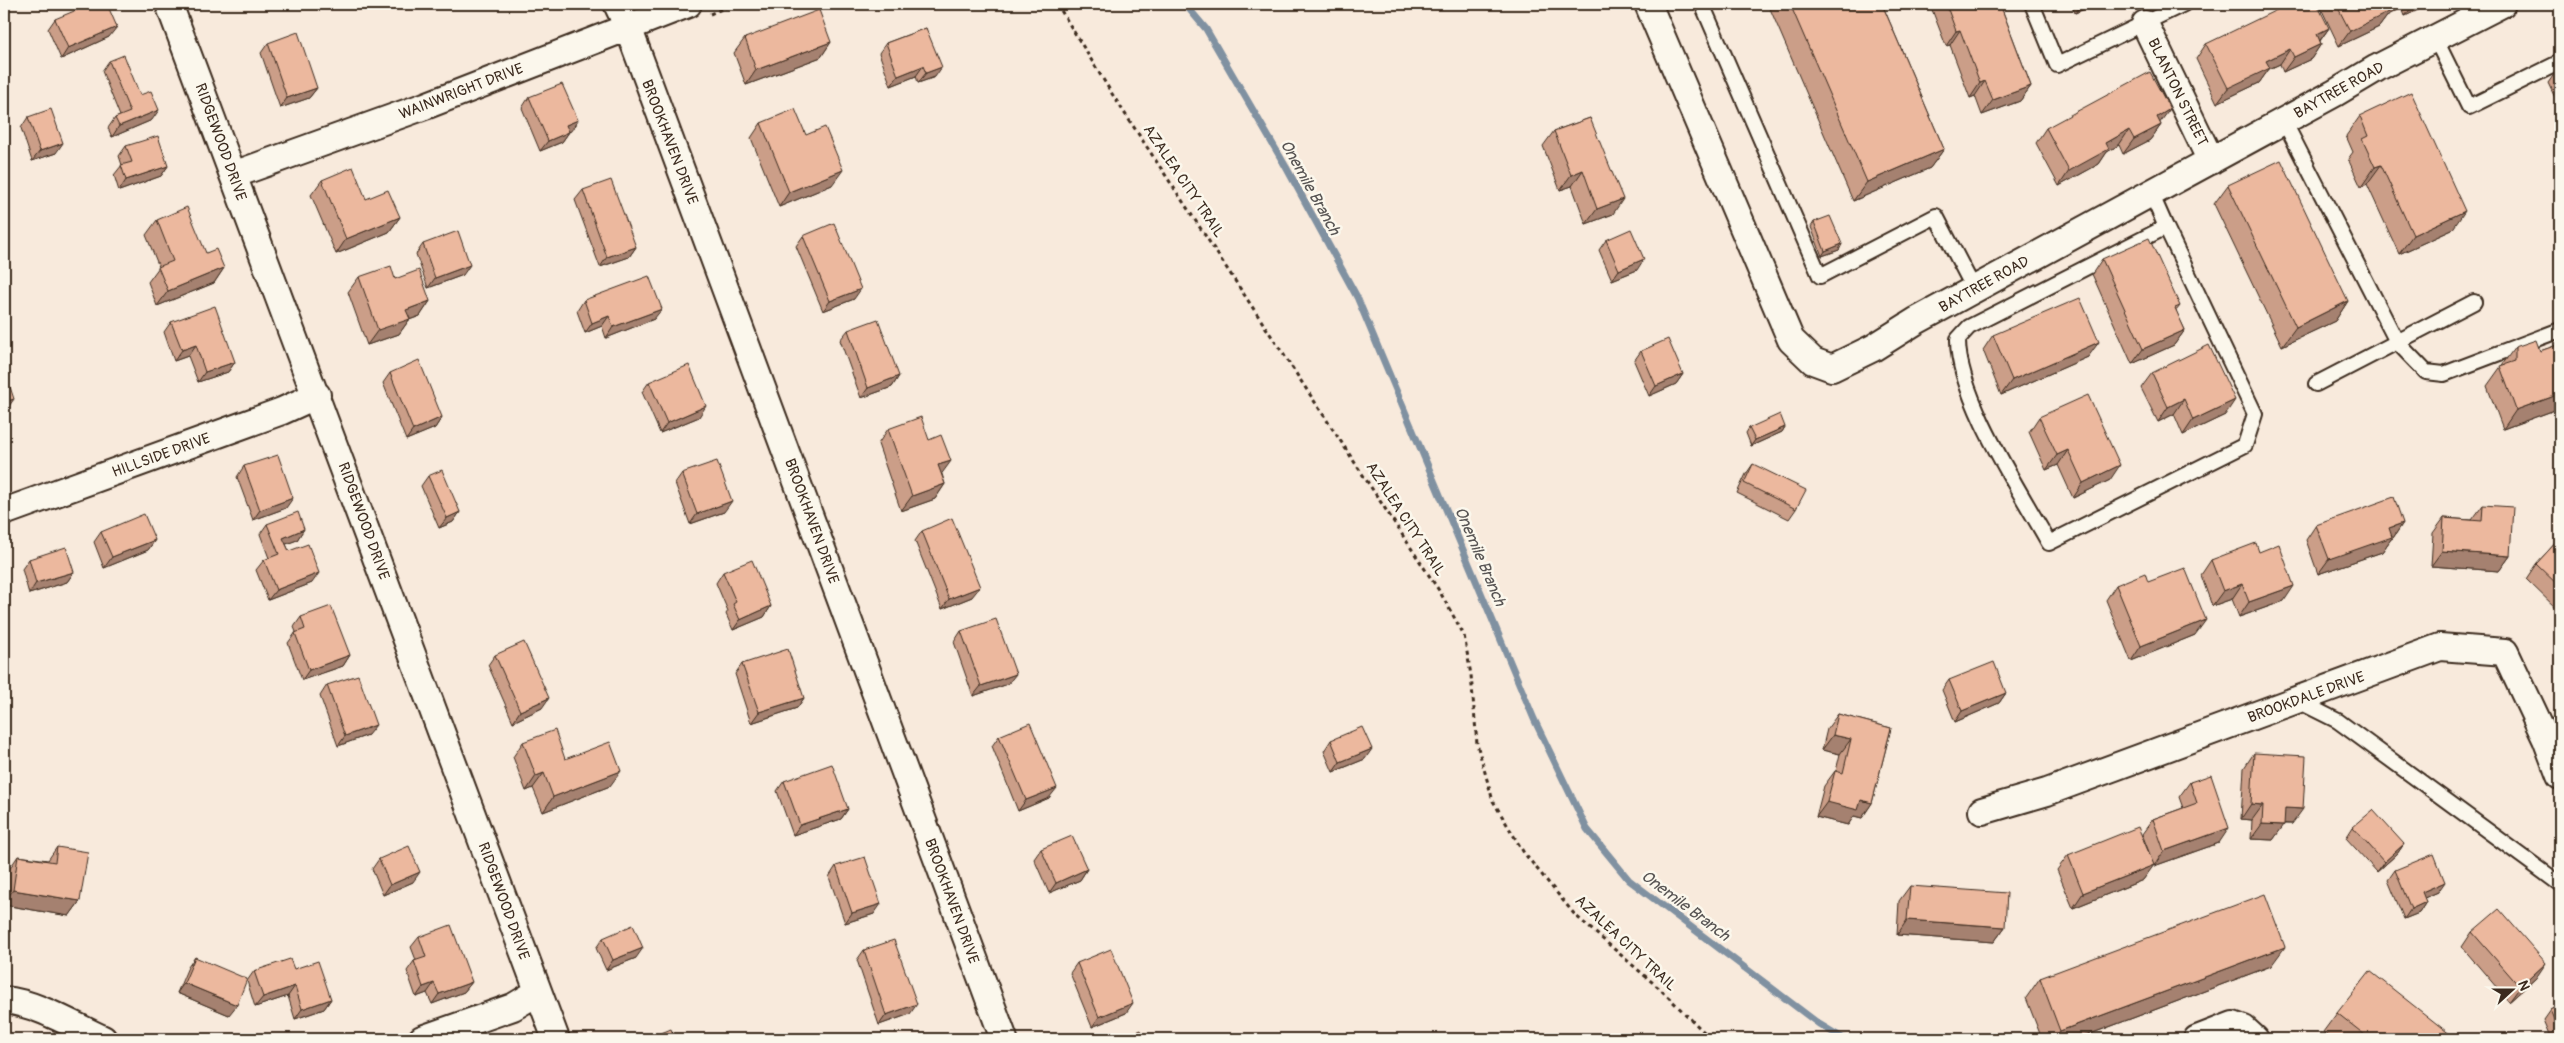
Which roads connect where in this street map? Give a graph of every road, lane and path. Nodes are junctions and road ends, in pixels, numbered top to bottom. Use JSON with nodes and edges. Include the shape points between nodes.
{"nodes":[{"id":1,"x":169,"y":4,"type":"edge"},
{"id":2,"x":617,"y":4,"type":"edge"},
{"id":3,"x":688,"y":4,"type":"edge"},
{"id":4,"x":1056,"y":4,"type":"edge"},
{"id":5,"x":1648,"y":4,"type":"edge"},
{"id":6,"x":1702,"y":4,"type":"edge"},
{"id":7,"x":2032,"y":4,"type":"edge"},
{"id":8,"x":2184,"y":4,"type":"edge"},
{"id":9,"x":2502,"y":4,"type":"edge"},
{"id":10,"x":2145,"y":24,"type":"junction"},
{"id":11,"x":628,"y":27,"type":"junction"},
{"id":12,"x":2435,"y":38,"type":"junction"},
{"id":13,"x":2560,"y":62,"type":"edge"},
{"id":14,"x":2284,"y":121,"type":"junction"},
{"id":15,"x":2211,"y":161,"type":"junction"},
{"id":16,"x":233,"y":175,"type":"junction"},
{"id":17,"x":2151,"y":194,"type":"junction"},
{"id":18,"x":2166,"y":227,"type":"junction"},
{"id":19,"x":1974,"y":289,"type":"junction"},
{"id":20,"x":2474,"y":302,"type":"dead end"},
{"id":21,"x":2560,"y":330,"type":"edge"},
{"id":22,"x":2397,"y":342,"type":"junction"},
{"id":23,"x":2316,"y":384,"type":"dead end"},
{"id":24,"x":317,"y":395,"type":"junction"},
{"id":25,"x":4,"y":512,"type":"edge"},
{"id":26,"x":2296,"y":700,"type":"junction"},
{"id":27,"x":2560,"y":776,"type":"edge"},
{"id":28,"x":1982,"y":811,"type":"dead end"},
{"id":29,"x":2560,"y":884,"type":"edge"},
{"id":30,"x":538,"y":992,"type":"junction"},
{"id":31,"x":4,"y":1000,"type":"edge"},
{"id":32,"x":103,"y":1039,"type":"edge"},
{"id":33,"x":422,"y":1039,"type":"edge"},
{"id":34,"x":556,"y":1039,"type":"edge"},
{"id":35,"x":1004,"y":1039,"type":"edge"},
{"id":36,"x":1711,"y":1039,"type":"edge"},
{"id":37,"x":2197,"y":1039,"type":"edge"},
{"id":38,"x":2255,"y":1039,"type":"edge"}],
"edges":[{"from":1,"to":16,"type":"street","name":"RIDGEWOOD DRIVE"},
{"from":2,"to":11,"type":"street","name":"BROOKHAVEN DRIVE"},
{"from":3,"to":11,"type":"street","name":"WAINWRIGHT DRIVE"},
{"from":4,"to":36,"type":"path","name":"AZALEA CITY TRAIL","via":[[1440,592],[1464,635],[1477,744],[1493,800],[1524,853],[1574,915],[1660,989]]},
{"from":5,"to":19,"type":"street","name":"BAYTREE ROAD","via":[[1791,340],[1813,361],[1832,368]]},
{"from":6,"to":19,"type":"lane","via":[[1820,276],[1936,216]]},
{"from":7,"to":10,"type":"lane","via":[[2057,65]]},
{"from":8,"to":10,"type":"lane"},
{"from":9,"to":12,"type":"street","name":"BAYTREE ROAD"},
{"from":10,"to":15,"type":"street","name":"BLANTON STREET"},
{"from":11,"to":16,"type":"street","name":"WAINWRIGHT DRIVE","via":[[425,106]]},
{"from":11,"to":35,"type":"street","name":"BROOKHAVEN DRIVE"},
{"from":12,"to":13,"type":"lane","via":[[2469,107]]},
{"from":12,"to":14,"type":"street","name":"BAYTREE ROAD"},
{"from":14,"to":15,"type":"street","name":"BAYTREE ROAD"},
{"from":14,"to":22,"type":"lane"},
{"from":15,"to":17,"type":"street","name":"BAYTREE ROAD"},
{"from":16,"to":24,"type":"street","name":"RIDGEWOOD DRIVE"},
{"from":17,"to":18,"type":"lane"},
{"from":17,"to":19,"type":"street","name":"BAYTREE ROAD"},
{"from":18,"to":18,"type":"lane","via":[[1969,327],[1958,339],[1958,354],[1967,384],[1983,422],[2049,543],[2244,446],[2250,434],[2255,414]]},
{"from":20,"to":22,"type":"lane"},
{"from":21,"to":22,"type":"lane","via":[[2444,374],[2426,372]]},
{"from":22,"to":23,"type":"lane"},
{"from":24,"to":25,"type":"street","name":"HILLSIDE DRIVE","via":[[282,411]]},
{"from":24,"to":30,"type":"street","name":"RIDGEWOOD DRIVE"},
{"from":26,"to":27,"type":"street","name":"BROOKDALE DRIVE","via":[[2440,647],[2505,652]]},
{"from":26,"to":28,"type":"street","name":"BROOKDALE DRIVE","via":[[2047,792]]},
{"from":26,"to":29,"type":"lane","via":[[2338,721]]},
{"from":30,"to":33,"type":"street","via":[[512,1007]]},
{"from":30,"to":34,"type":"street","name":"RIDGEWOOD DRIVE"},
{"from":31,"to":32,"type":"street","via":[[60,1018]]},
{"from":37,"to":38,"type":"street","via":[[2233,1025],[2244,1029]]}]}
